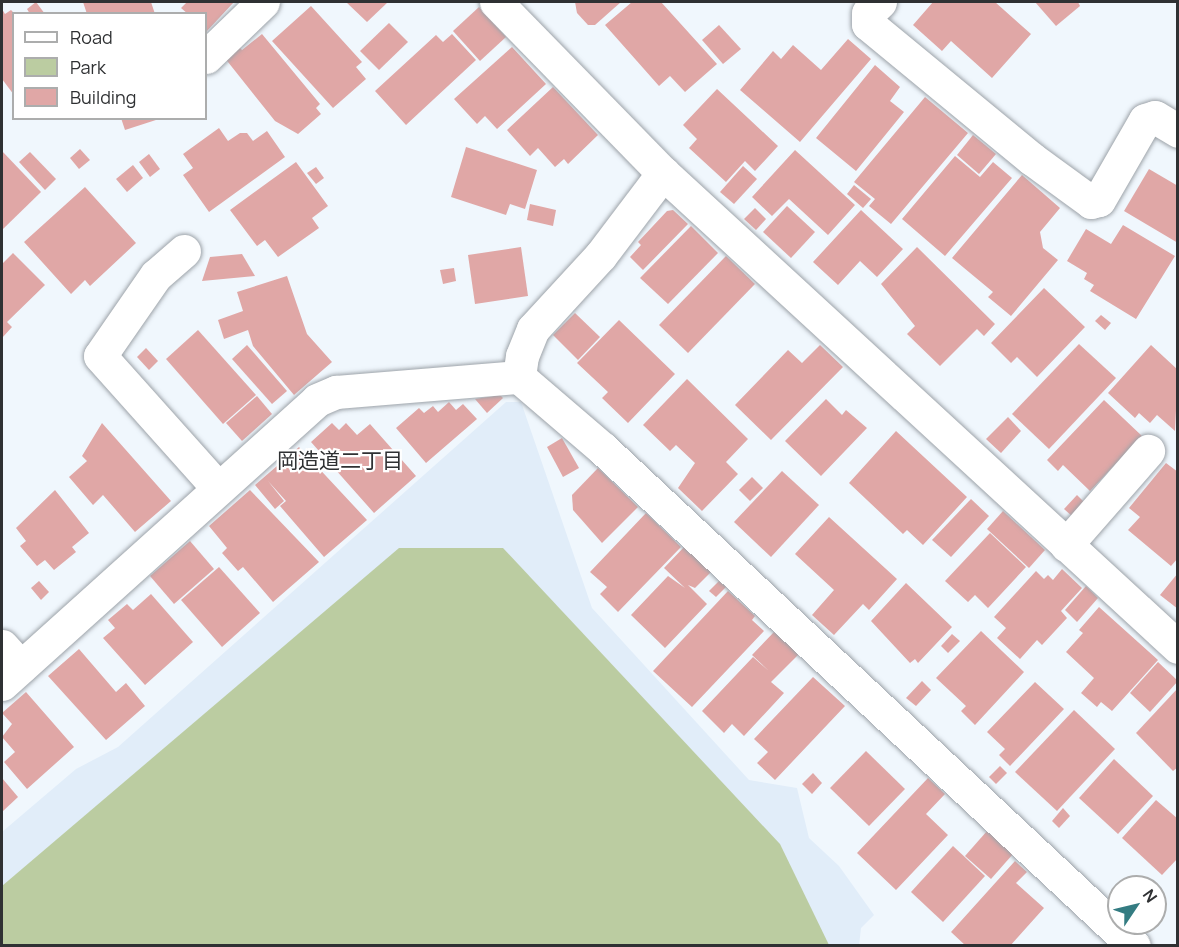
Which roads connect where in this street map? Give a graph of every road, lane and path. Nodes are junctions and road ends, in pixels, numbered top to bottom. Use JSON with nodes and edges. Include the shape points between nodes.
{"nodes":[{"id":1,"x":263,"y":2,"type":"edge"},
{"id":2,"x":880,"y":2,"type":"edge"},
{"id":3,"x":505,"y":4,"type":"edge"},
{"id":4,"x":207,"y":56,"type":"edge"},
{"id":5,"x":1178,"y":131,"type":"edge"},
{"id":6,"x":663,"y":173,"type":"junction"},
{"id":7,"x":184,"y":251,"type":"dead end"},
{"id":8,"x":519,"y":377,"type":"junction"},
{"id":9,"x":1148,"y":451,"type":"dead end"},
{"id":10,"x":218,"y":488,"type":"junction"},
{"id":11,"x":1066,"y":545,"type":"junction"},
{"id":12,"x":1178,"y":647,"type":"edge"},
{"id":13,"x":8,"y":666,"type":"edge"},
{"id":14,"x":1134,"y":945,"type":"edge"}],
"edges":[{"from":1,"to":4,"type":"street"},
{"from":2,"to":5,"type":"street","via":[[868,13],[868,24],[1032,159],[1091,202],[1099,200],[1145,120],[1155,117]]},
{"from":3,"to":6,"type":"street"},
{"from":6,"to":8,"type":"street","via":[[601,255],[533,329]]},
{"from":6,"to":11,"type":"street"},
{"from":7,"to":10,"type":"street","via":[[156,275],[100,356]]},
{"from":8,"to":10,"type":"street","via":[[336,392],[317,400]]},
{"from":8,"to":14,"type":"street","via":[[569,418]]},
{"from":9,"to":11,"type":"street"},
{"from":10,"to":13,"type":"street"},
{"from":11,"to":12,"type":"street"}]}
